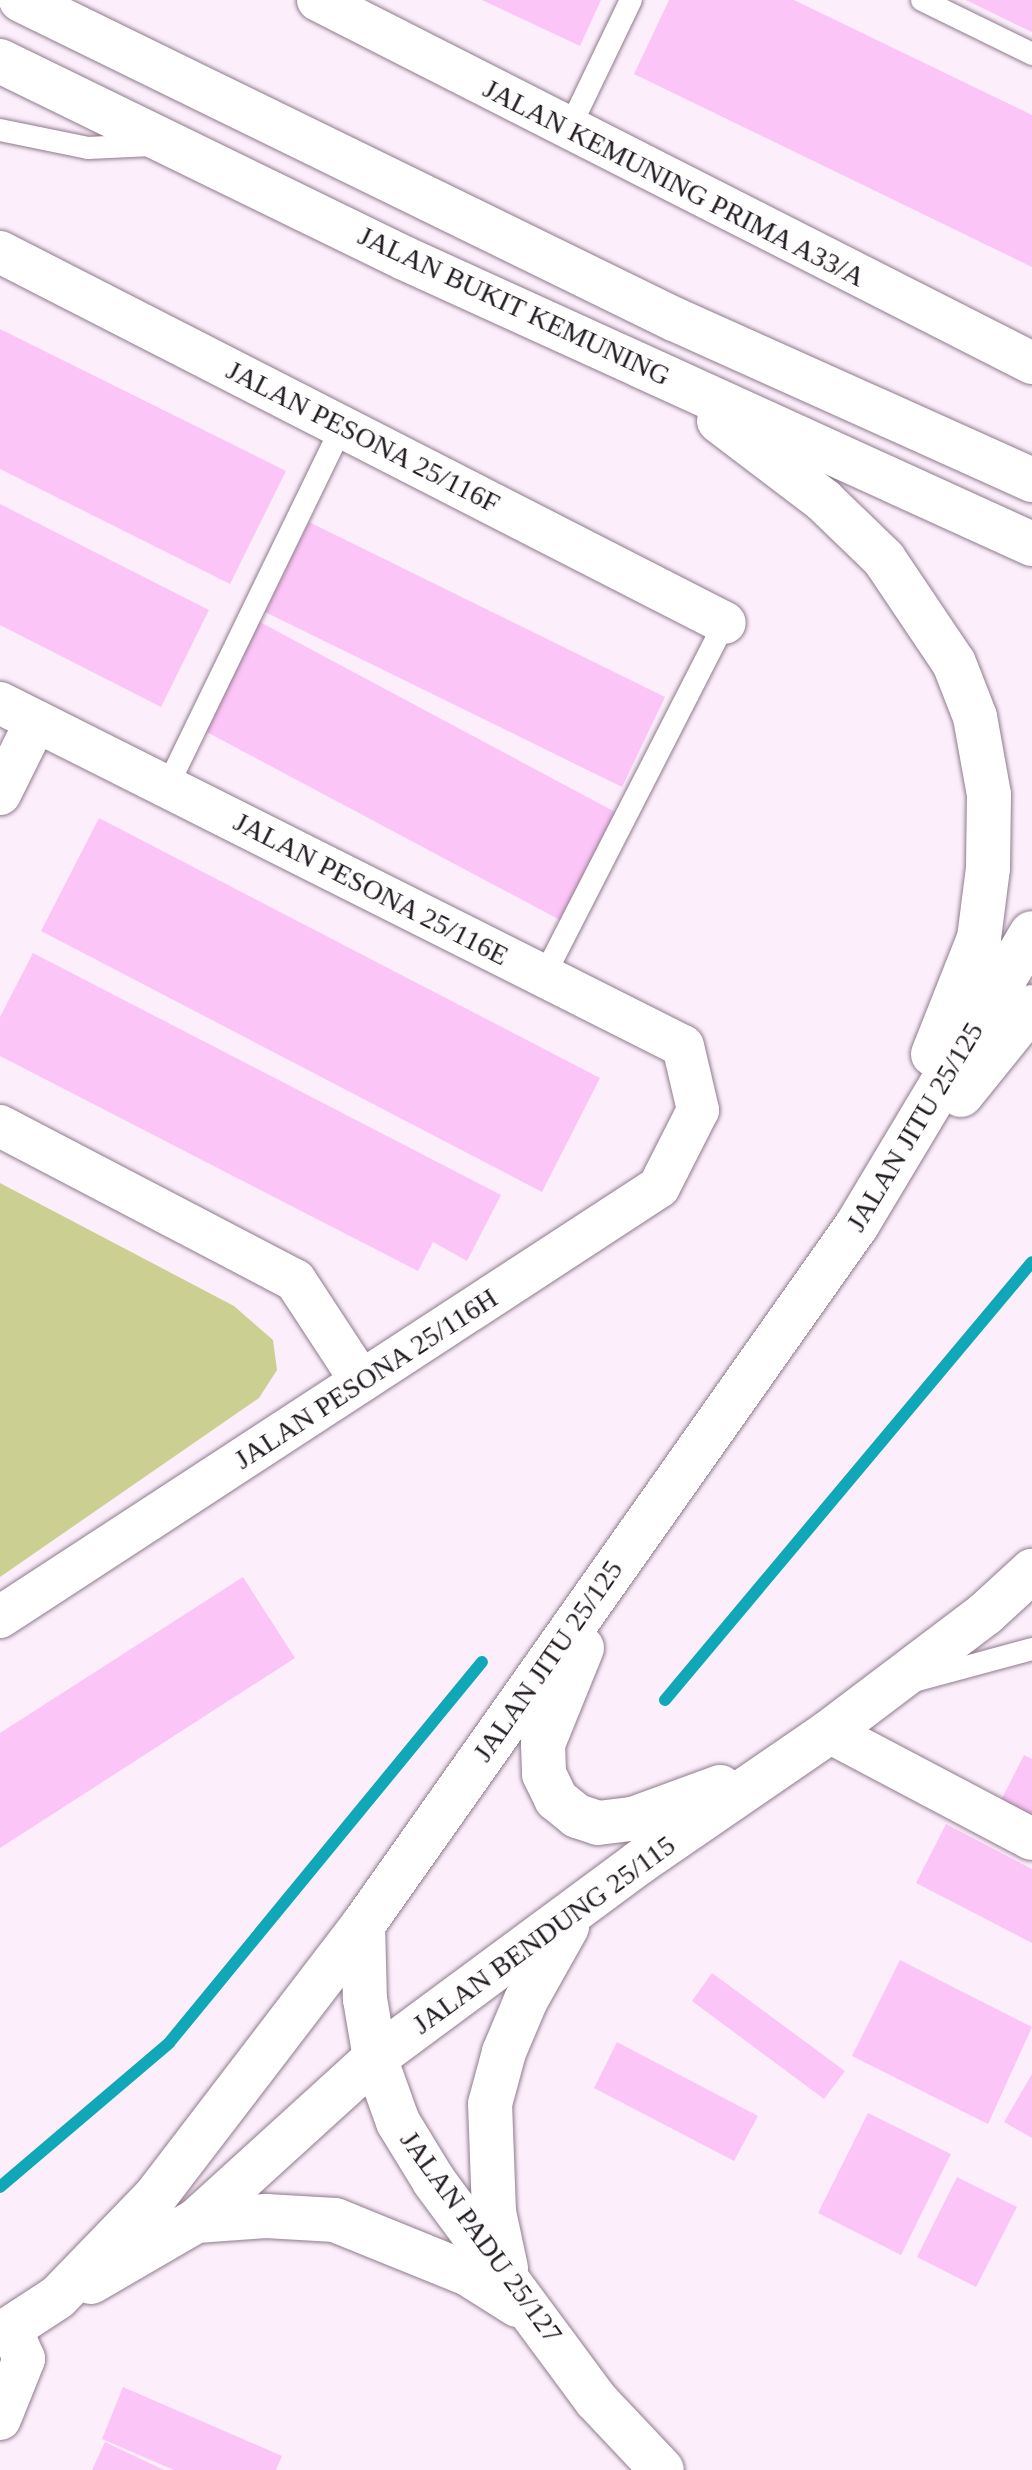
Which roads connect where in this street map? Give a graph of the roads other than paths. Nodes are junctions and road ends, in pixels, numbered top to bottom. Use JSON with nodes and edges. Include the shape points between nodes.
{"nodes":[{"id":1,"x":21,"y":0,"type":"edge"},
{"id":2,"x":318,"y":0,"type":"edge"},
{"id":3,"x":631,"y":0,"type":"edge"},
{"id":4,"x":922,"y":0,"type":"edge"},
{"id":5,"x":1032,"y":54,"type":"edge"},
{"id":6,"x":0,"y":61,"type":"edge"},
{"id":7,"x":0,"y":130,"type":"edge"},
{"id":8,"x":568,"y":131,"type":"junction"},
{"id":9,"x":173,"y":145,"type":"junction"},
{"id":10,"x":0,"y":252,"type":"edge"},
{"id":11,"x":1032,"y":363,"type":"edge"},
{"id":12,"x":644,"y":365,"type":"junction"},
{"id":13,"x":342,"y":427,"type":"junction"},
{"id":14,"x":1032,"y":480,"type":"edge"},
{"id":15,"x":1032,"y":544,"type":"edge"},
{"id":16,"x":725,"y":623,"type":"joint"},
{"id":17,"x":18,"y":712,"type":"edge"},
{"id":18,"x":167,"y":787,"type":"junction"},
{"id":19,"x":0,"y":794,"type":"edge"},
{"id":20,"x":1032,"y":933,"type":"edge"},
{"id":21,"x":544,"y":976,"type":"junction"},
{"id":22,"x":1032,"y":1007,"type":"edge"},
{"id":23,"x":698,"y":1110,"type":"joint"},
{"id":24,"x":0,"y":1126,"type":"edge"},
{"id":25,"x":857,"y":1225,"type":"junction"},
{"id":26,"x":361,"y":1381,"type":"junction"},
{"id":27,"x":632,"y":1541,"type":"junction"},
{"id":28,"x":1032,"y":1571,"type":"edge"},
{"id":29,"x":0,"y":1617,"type":"edge"},
{"id":30,"x":1032,"y":1649,"type":"edge"},
{"id":31,"x":886,"y":1689,"type":"junction"},
{"id":32,"x":829,"y":1732,"type":"junction"},
{"id":33,"x":789,"y":1761,"type":"junction"},
{"id":34,"x":1032,"y":1839,"type":"edge"},
{"id":35,"x":575,"y":1913,"type":"junction"},
{"id":36,"x":363,"y":1925,"type":"junction"},
{"id":37,"x":375,"y":2058,"type":"junction"},
{"id":38,"x":196,"y":2221,"type":"junction"},
{"id":39,"x":509,"y":2278,"type":"junction"},
{"id":40,"x":58,"y":2297,"type":"junction"},
{"id":41,"x":540,"y":2319,"type":"junction"},
{"id":42,"x":6,"y":2331,"type":"edge"},
{"id":43,"x":596,"y":2400,"type":"junction"},
{"id":44,"x":0,"y":2419,"type":"edge"},
{"id":45,"x":630,"y":2470,"type":"edge"},
{"id":46,"x":662,"y":2470,"type":"edge"}],
"edges":[{"from":1,"to":14,"type":"street","name":"JALAN BUKIT KEMUNING","via":[[674,319]]},
{"from":2,"to":8,"type":"street","name":"JALAN KEMUNING PRIMA A33/A"},
{"from":3,"to":8,"type":"lane"},
{"from":4,"to":5,"type":"lane"},
{"from":6,"to":9,"type":"street","name":"JALAN BUKIT KEMUNING"},
{"from":7,"to":9,"type":"lane","via":[[88,148]]},
{"from":8,"to":11,"type":"street","name":"JALAN KEMUNING PRIMA A33/A"},
{"from":9,"to":12,"type":"street","name":"JALAN BUKIT KEMUNING","via":[[404,258]]},
{"from":10,"to":13,"type":"street","name":"JALAN PESONA 25/116F"},
{"from":12,"to":15,"type":"street","name":"JALAN BUKIT KEMUNING"},
{"from":12,"to":25,"type":"street","via":[[787,471],[884,559],[954,663],[975,717],[989,795],[988,868],[979,938]]},
{"from":13,"to":16,"type":"street","name":"JALAN PESONA 25/116F"},
{"from":13,"to":18,"type":"lane"},
{"from":16,"to":21,"type":"lane"},
{"from":17,"to":18,"type":"street","name":"JALAN PESONA 25/116E"},
{"from":17,"to":19,"type":"street"},
{"from":18,"to":21,"type":"street","name":"JALAN PESONA 25/116E"},
{"from":20,"to":25,"type":"street","name":"JALAN JITU 25/125"},
{"from":21,"to":23,"type":"street","name":"JALAN PESONA 25/116E","via":[[683,1046]]},
{"from":22,"to":25,"type":"street"},
{"from":23,"to":26,"type":"street","name":"JALAN PESONA 25/116H","via":[[659,1187]]},
{"from":24,"to":26,"type":"street","via":[[295,1280]]},
{"from":25,"to":27,"type":"street","name":"JALAN JITU 25/125"},
{"from":26,"to":29,"type":"street","name":"JALAN PESONA 25/116H"},
{"from":27,"to":33,"type":"street","via":[[550,1718],[543,1744],[544,1774],[556,1799],[577,1816],[598,1823],[633,1819]]},
{"from":27,"to":36,"type":"street","name":"JALAN JITU 25/125"},
{"from":28,"to":31,"type":"street","name":"JALAN BENDUNG 25/115"},
{"from":30,"to":31,"type":"lane"},
{"from":31,"to":32,"type":"street","name":"JALAN BENDUNG 25/115"},
{"from":32,"to":33,"type":"street","name":"JALAN BENDUNG 25/115"},
{"from":32,"to":34,"type":"street"},
{"from":33,"to":35,"type":"street","name":"JALAN BENDUNG 25/115"},
{"from":35,"to":37,"type":"street","name":"JALAN BENDUNG 25/115"},
{"from":35,"to":39,"type":"street","via":[[526,2000],[490,2104],[494,2212]]},
{"from":36,"to":37,"type":"street","name":"JALAN PADU 25/127","via":[[365,1999]]},
{"from":36,"to":40,"type":"street","name":"JALAN JITU 25/125","via":[[155,2197]]},
{"from":37,"to":38,"type":"street","name":"JALAN BENDUNG 25/115"},
{"from":37,"to":39,"type":"street","name":"JALAN PADU 25/127","via":[[398,2122],[434,2181]]},
{"from":38,"to":40,"type":"street","name":"JALAN BENDUNG 25/115","via":[[120,2268]]},
{"from":38,"to":41,"type":"street","via":[[266,2216],[335,2220],[468,2274]]},
{"from":39,"to":41,"type":"street","name":"JALAN PADU 25/127"},
{"from":40,"to":42,"type":"street","name":"JALAN JITU 25/125"},
{"from":41,"to":43,"type":"street","name":"JALAN PADU 25/127"},
{"from":42,"to":44,"type":"street","via":[[24,2359]]},
{"from":43,"to":45,"type":"street","name":"JALAN PADU 25/127"},
{"from":43,"to":46,"type":"street","name":"JALAN PADU 25/127"}]}
